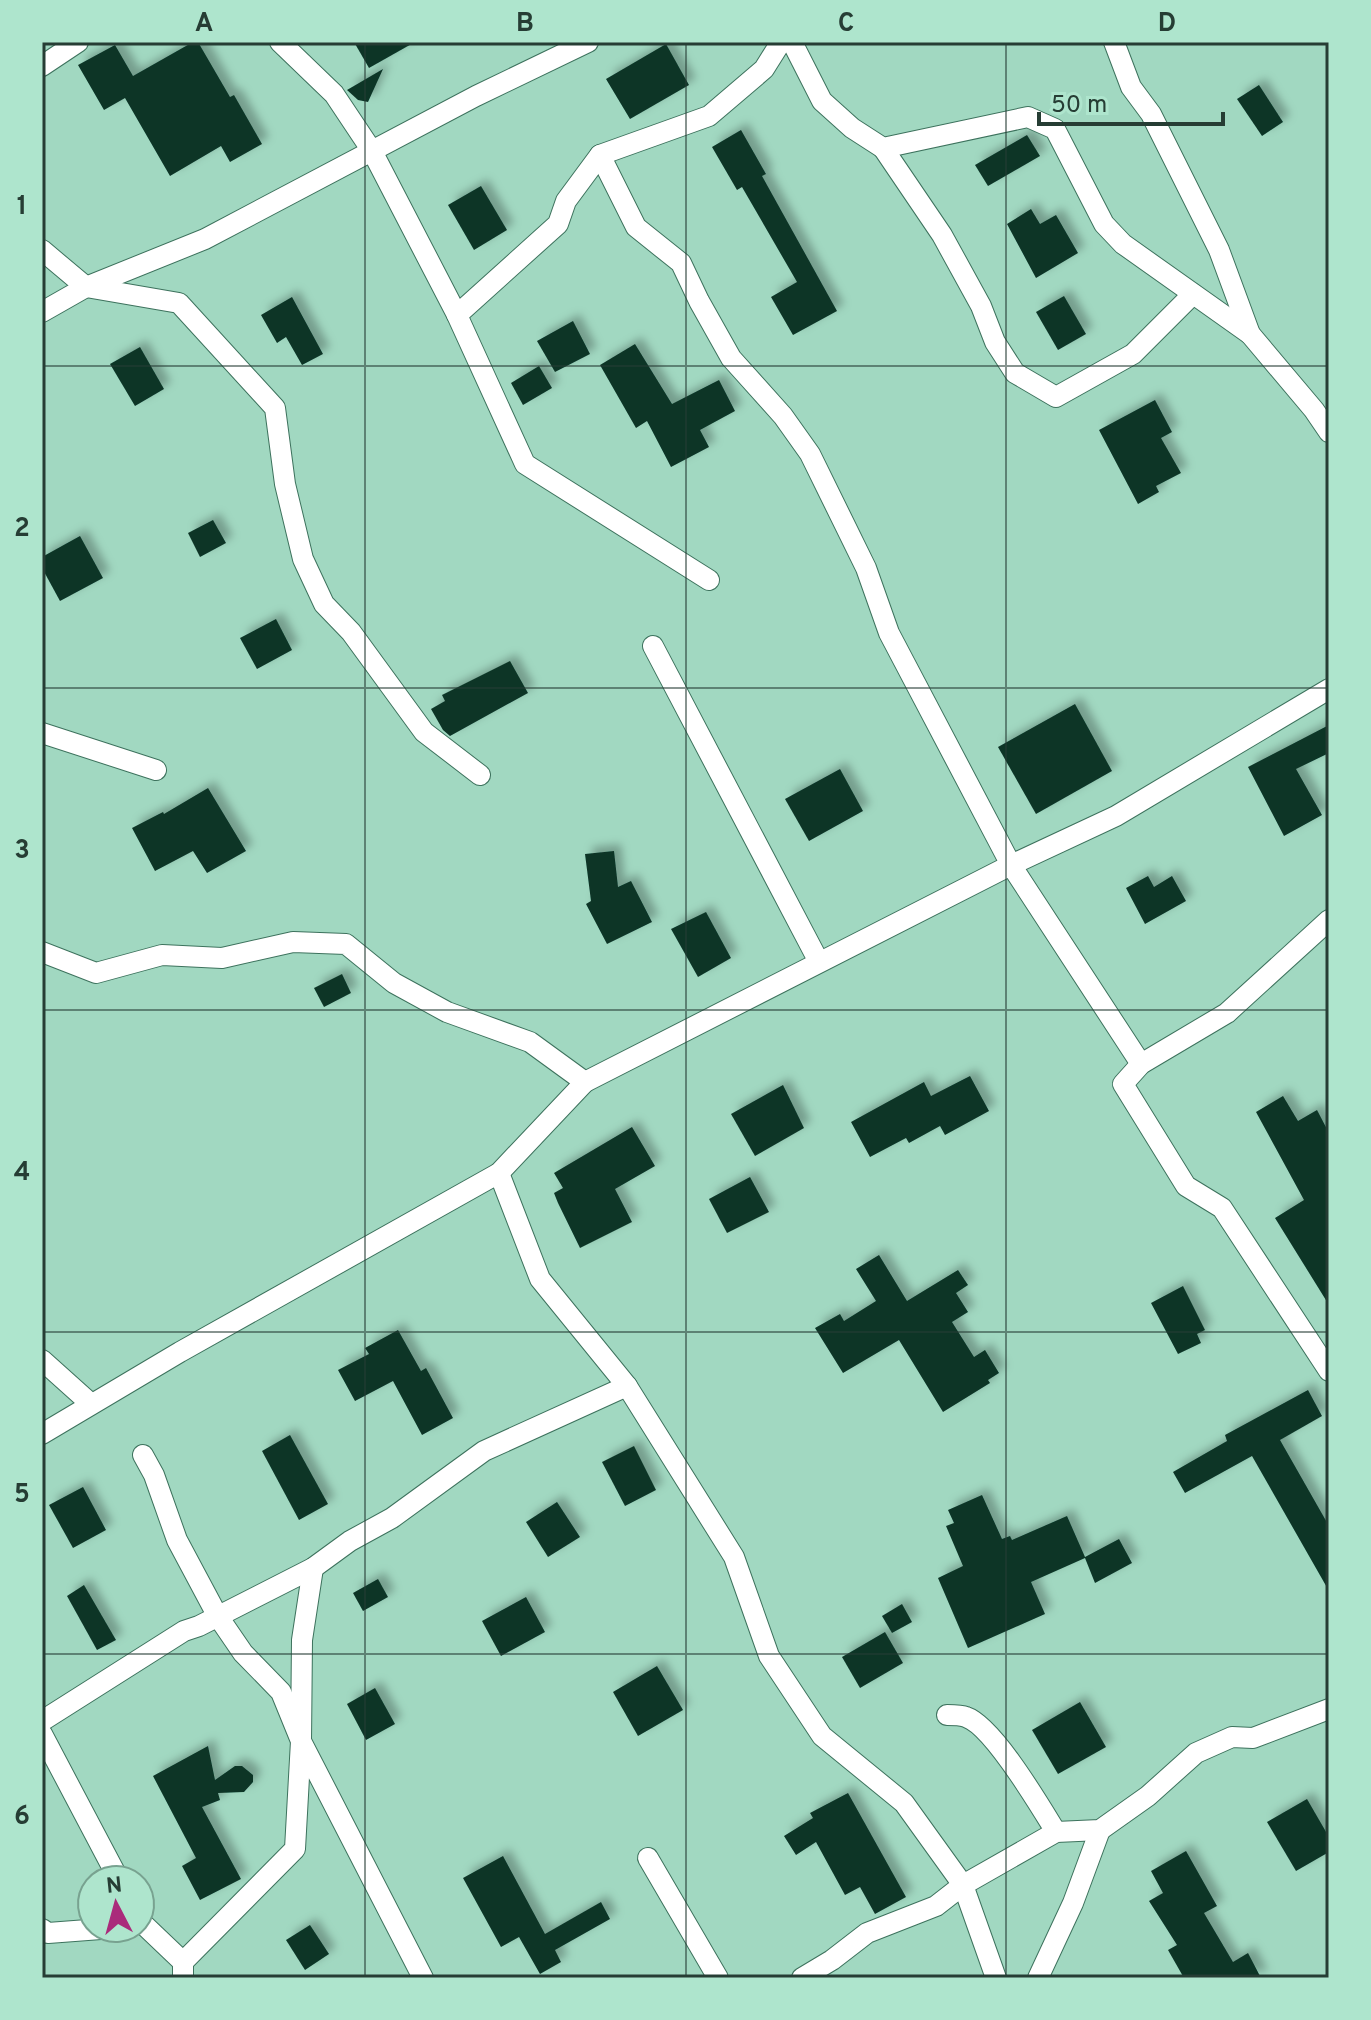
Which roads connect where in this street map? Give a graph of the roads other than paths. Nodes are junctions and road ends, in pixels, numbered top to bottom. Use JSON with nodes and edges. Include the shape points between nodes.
{"nodes":[{"id":1,"x":78,"y":42,"type":"edge"},
{"id":2,"x":280,"y":42,"type":"edge"},
{"id":3,"x":588,"y":42,"type":"edge"},
{"id":4,"x":781,"y":42,"type":"edge"},
{"id":5,"x":792,"y":42,"type":"edge"},
{"id":6,"x":1114,"y":42,"type":"edge"},
{"id":7,"x":42,"y":66,"type":"edge"},
{"id":8,"x":883,"y":148,"type":"junction"},
{"id":9,"x":372,"y":151,"type":"junction"},
{"id":10,"x":600,"y":155,"type":"junction"},
{"id":11,"x":42,"y":250,"type":"edge"},
{"id":12,"x":86,"y":287,"type":"junction"},
{"id":13,"x":1193,"y":294,"type":"junction"},
{"id":14,"x":42,"y":312,"type":"edge"},
{"id":15,"x":457,"y":315,"type":"junction"},
{"id":16,"x":1250,"y":334,"type":"junction"},
{"id":17,"x":1329,"y":432,"type":"edge"},
{"id":18,"x":709,"y":580,"type":"dead end"},
{"id":19,"x":653,"y":646,"type":"dead end"},
{"id":20,"x":1329,"y":689,"type":"edge"},
{"id":21,"x":42,"y":733,"type":"edge"},
{"id":22,"x":156,"y":770,"type":"dead end"},
{"id":23,"x":480,"y":775,"type":"dead end"},
{"id":24,"x":1011,"y":865,"type":"junction"},
{"id":25,"x":1329,"y":920,"type":"edge"},
{"id":26,"x":42,"y":952,"type":"edge"},
{"id":27,"x":819,"y":962,"type":"junction"},
{"id":28,"x":1141,"y":1064,"type":"junction"},
{"id":29,"x":585,"y":1082,"type":"junction"},
{"id":30,"x":499,"y":1173,"type":"junction"},
{"id":31,"x":43,"y":1363,"type":"edge"},
{"id":32,"x":1329,"y":1371,"type":"edge"},
{"id":33,"x":627,"y":1386,"type":"junction"},
{"id":34,"x":91,"y":1404,"type":"junction"},
{"id":35,"x":42,"y":1434,"type":"edge"},
{"id":36,"x":143,"y":1455,"type":"dead end"},
{"id":37,"x":313,"y":1568,"type":"junction"},
{"id":38,"x":217,"y":1615,"type":"junction"},
{"id":39,"x":1329,"y":1709,"type":"edge"},
{"id":40,"x":947,"y":1715,"type":"dead end"},
{"id":41,"x":42,"y":1721,"type":"edge"},
{"id":42,"x":42,"y":1734,"type":"edge"},
{"id":43,"x":301,"y":1741,"type":"junction"},
{"id":44,"x":1100,"y":1830,"type":"junction"},
{"id":45,"x":1056,"y":1832,"type":"junction"},
{"id":46,"x":648,"y":1858,"type":"dead end"},
{"id":47,"x":111,"y":1864,"type":"edge"},
{"id":48,"x":963,"y":1885,"type":"junction"},
{"id":49,"x":42,"y":1929,"type":"edge"},
{"id":50,"x":76,"y":1931,"type":"edge"},
{"id":51,"x":156,"y":1939,"type":"edge"},
{"id":52,"x":183,"y":1970,"type":"edge"},
{"id":53,"x":423,"y":1978,"type":"edge"},
{"id":54,"x":718,"y":1978,"type":"edge"},
{"id":55,"x":802,"y":1978,"type":"edge"},
{"id":56,"x":996,"y":1978,"type":"edge"},
{"id":57,"x":1038,"y":1978,"type":"edge"}],
"edges":[{"from":1,"to":7,"type":"street"},
{"from":2,"to":9,"type":"street","via":[[334,94]]},
{"from":3,"to":9,"type":"street"},
{"from":4,"to":10,"type":"street","via":[[764,69],[709,116]]},
{"from":5,"to":8,"type":"street","via":[[822,101]]},
{"from":6,"to":16,"type":"street","via":[[1131,87],[1151,114],[1219,250]]},
{"from":8,"to":13,"type":"street","via":[[1028,117],[1055,129],[1104,224]]},
{"from":8,"to":13,"type":"street","via":[[942,235],[1015,373],[1056,397],[1133,354]]},
{"from":9,"to":12,"type":"street","via":[[205,239]]},
{"from":9,"to":15,"type":"street"},
{"from":10,"to":15,"type":"street","via":[[566,201],[558,224]]},
{"from":10,"to":24,"type":"street","via":[[636,227],[681,263],[731,358],[810,454],[866,568],[889,633]]},
{"from":11,"to":12,"type":"street"},
{"from":12,"to":14,"type":"street"},
{"from":12,"to":23,"type":"street","via":[[179,303],[275,408],[285,484],[303,559],[324,604],[351,632],[424,732]]},
{"from":13,"to":16,"type":"street"},
{"from":15,"to":18,"type":"street","via":[[525,464]]},
{"from":16,"to":17,"type":"street"},
{"from":19,"to":27,"type":"street"},
{"from":20,"to":24,"type":"street","via":[[1116,816]]},
{"from":21,"to":22,"type":"street"},
{"from":24,"to":27,"type":"street"},
{"from":24,"to":28,"type":"street"},
{"from":25,"to":28,"type":"street","via":[[1227,1013]]},
{"from":26,"to":29,"type":"street","via":[[96,973],[162,955],[222,958],[293,942],[346,944],[394,983],[447,1012],[530,1042]]},
{"from":27,"to":29,"type":"street"},
{"from":28,"to":32,"type":"street","via":[[1123,1084],[1186,1186],[1222,1208]]},
{"from":29,"to":30,"type":"street"},
{"from":30,"to":33,"type":"street","via":[[540,1279]]},
{"from":30,"to":34,"type":"street"},
{"from":31,"to":34,"type":"street"},
{"from":33,"to":37,"type":"street","via":[[484,1451]]},
{"from":33,"to":48,"type":"street","via":[[734,1557],[769,1656],[822,1736],[904,1803]]},
{"from":34,"to":35,"type":"street"},
{"from":36,"to":38,"type":"street","via":[[177,1540]]},
{"from":37,"to":38,"type":"street"},
{"from":37,"to":43,"type":"street","via":[[302,1640]]},
{"from":38,"to":41,"type":"street"},
{"from":38,"to":43,"type":"street","via":[[243,1653],[281,1692]]},
{"from":39,"to":44,"type":"street","via":[[1196,1753]]},
{"from":40,"to":45,"type":"street","via":[[968,1717],[995,1742]]},
{"from":42,"to":47,"type":"street"},
{"from":43,"to":52,"type":"street","via":[[295,1849]]},
{"from":43,"to":53,"type":"street"},
{"from":44,"to":45,"type":"street"},
{"from":44,"to":57,"type":"street"},
{"from":45,"to":48,"type":"street"},
{"from":46,"to":54,"type":"street"},
{"from":48,"to":55,"type":"street","via":[[936,1906],[867,1933]]},
{"from":48,"to":56,"type":"street"},
{"from":49,"to":50,"type":"street"},
{"from":51,"to":52,"type":"street"}]}
